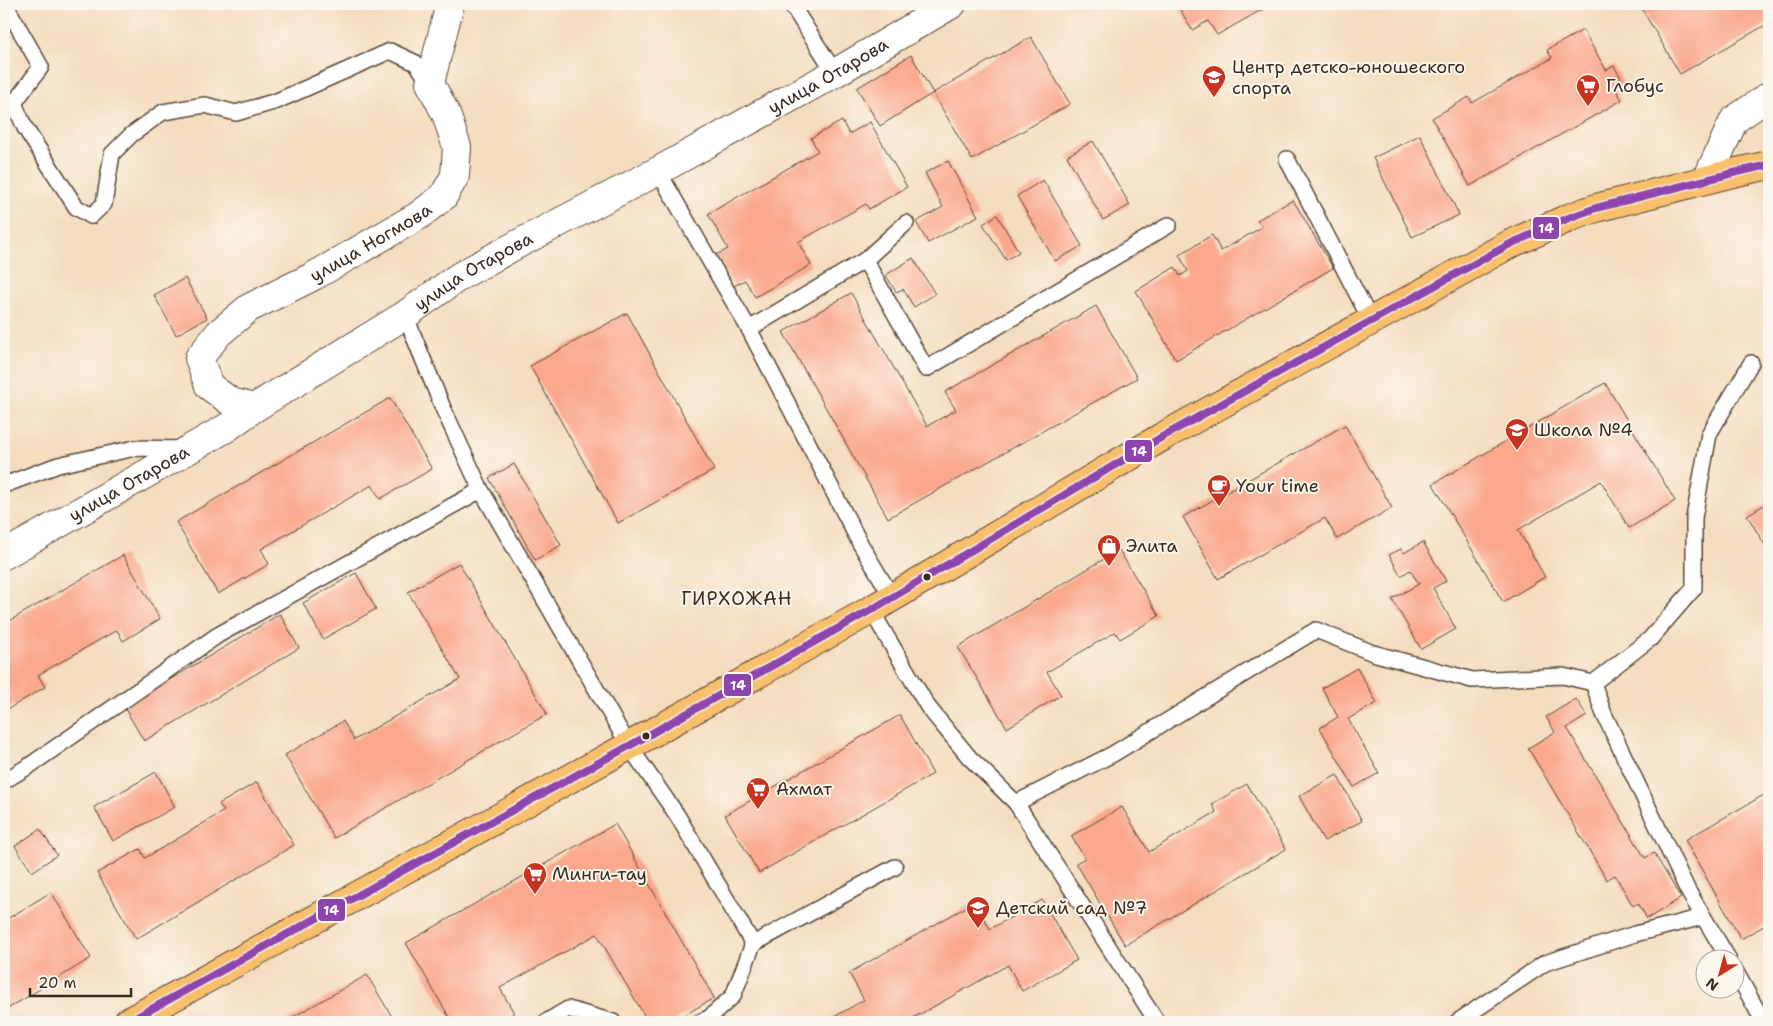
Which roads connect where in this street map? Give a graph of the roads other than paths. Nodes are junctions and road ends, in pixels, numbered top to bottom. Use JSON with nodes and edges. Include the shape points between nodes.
{"nodes":[{"id":1,"x":5,"y":4,"type":"edge"},
{"id":2,"x":450,"y":4,"type":"edge"},
{"id":3,"x":791,"y":4,"type":"edge"},
{"id":4,"x":952,"y":4,"type":"edge"},
{"id":5,"x":835,"y":73,"type":"junction"},
{"id":6,"x":430,"y":83,"type":"junction"},
{"id":7,"x":1769,"y":96,"type":"edge"},
{"id":8,"x":1287,"y":158,"type":"dead end"},
{"id":9,"x":1769,"y":165,"type":"edge"},
{"id":10,"x":658,"y":171,"type":"junction"},
{"id":11,"x":1707,"y":179,"type":"junction"},
{"id":12,"x":906,"y":223,"type":"dead end"},
{"id":13,"x":1169,"y":226,"type":"dead end"},
{"id":14,"x":865,"y":260,"type":"junction"},
{"id":15,"x":405,"y":314,"type":"junction"},
{"id":16,"x":1371,"y":321,"type":"junction"},
{"id":17,"x":749,"y":330,"type":"junction"},
{"id":18,"x":1751,"y":363,"type":"dead end"},
{"id":19,"x":254,"y":408,"type":"junction"},
{"id":20,"x":188,"y":449,"type":"junction"},
{"id":21,"x":4,"y":485,"type":"edge"},
{"id":22,"x":480,"y":490,"type":"junction"},
{"id":23,"x":4,"y":555,"type":"edge"},
{"id":24,"x":882,"y":604,"type":"junction"},
{"id":25,"x":1593,"y":683,"type":"junction"},
{"id":26,"x":629,"y":746,"type":"junction"},
{"id":27,"x":4,"y":781,"type":"edge"},
{"id":28,"x":1016,"y":803,"type":"junction"},
{"id":29,"x":895,"y":867,"type":"dead end"},
{"id":30,"x":1703,"y":917,"type":"junction"},
{"id":31,"x":753,"y":944,"type":"junction"},
{"id":32,"x":1722,"y":948,"type":"edge"},
{"id":33,"x":1746,"y":990,"type":"edge"},
{"id":34,"x":1758,"y":1012,"type":"dead end"},
{"id":35,"x":128,"y":1022,"type":"edge"},
{"id":36,"x":546,"y":1022,"type":"edge"},
{"id":37,"x":613,"y":1022,"type":"edge"},
{"id":38,"x":700,"y":1022,"type":"edge"},
{"id":39,"x":1157,"y":1022,"type":"edge"},
{"id":40,"x":1457,"y":1022,"type":"edge"}],
"edges":[{"from":1,"to":6,"type":"lane","via":[[41,67],[14,103],[25,128],[76,207],[91,216],[104,204],[112,154],[131,135],[164,112],[205,105],[236,113],[277,101],[390,51],[416,63]]},
{"from":2,"to":6,"type":"street"},
{"from":3,"to":5,"type":"lane"},
{"from":4,"to":5,"type":"street","name":"улица Отарова"},
{"from":5,"to":10,"type":"street","name":"улица Отарова"},
{"from":6,"to":19,"type":"street","name":"улица Ногмова","via":[[446,114],[457,147],[455,176],[443,197],[418,216],[314,276],[248,308],[219,333],[199,358],[209,386],[232,402]]},
{"from":7,"to":11,"type":"street","via":[[1734,120]]},
{"from":8,"to":16,"type":"lane"},
{"from":9,"to":11,"type":"main road"},
{"from":10,"to":15,"type":"street","name":"улица Отарова","via":[[460,276]]},
{"from":10,"to":17,"type":"lane"},
{"from":11,"to":16,"type":"main road","via":[[1571,217],[1510,244]]},
{"from":12,"to":14,"type":"lane"},
{"from":13,"to":14,"type":"lane","via":[[926,369]]},
{"from":14,"to":17,"type":"lane"},
{"from":15,"to":19,"type":"street","name":"улица Отарова"},
{"from":15,"to":22,"type":"lane"},
{"from":16,"to":24,"type":"main road","via":[[1162,437]]},
{"from":17,"to":24,"type":"lane","via":[[861,545]]},
{"from":18,"to":25,"type":"lane","via":[[1709,434],[1694,518],[1694,588],[1650,639]]},
{"from":19,"to":20,"type":"street","name":"улица Отарова"},
{"from":20,"to":21,"type":"lane","via":[[135,448],[58,465]]},
{"from":20,"to":23,"type":"street","name":"улица Отарова"},
{"from":22,"to":26,"type":"lane"},
{"from":22,"to":27,"type":"lane","via":[[218,635]]},
{"from":24,"to":26,"type":"main road"},
{"from":24,"to":28,"type":"lane","via":[[928,708],[969,757]]},
{"from":25,"to":28,"type":"lane","via":[[1563,676],[1472,680],[1373,653],[1316,630],[1113,754]]},
{"from":25,"to":30,"type":"lane","via":[[1644,800]]},
{"from":26,"to":31,"type":"lane","via":[[676,816]]},
{"from":26,"to":35,"type":"main road"},
{"from":28,"to":39,"type":"lane"},
{"from":29,"to":31,"type":"lane"},
{"from":30,"to":32,"type":"lane"},
{"from":30,"to":40,"type":"lane","via":[[1635,934],[1545,963]]},
{"from":31,"to":38,"type":"lane","via":[[733,996]]},
{"from":33,"to":34,"type":"lane"},
{"from":36,"to":37,"type":"lane","via":[[568,1009]]}]}
